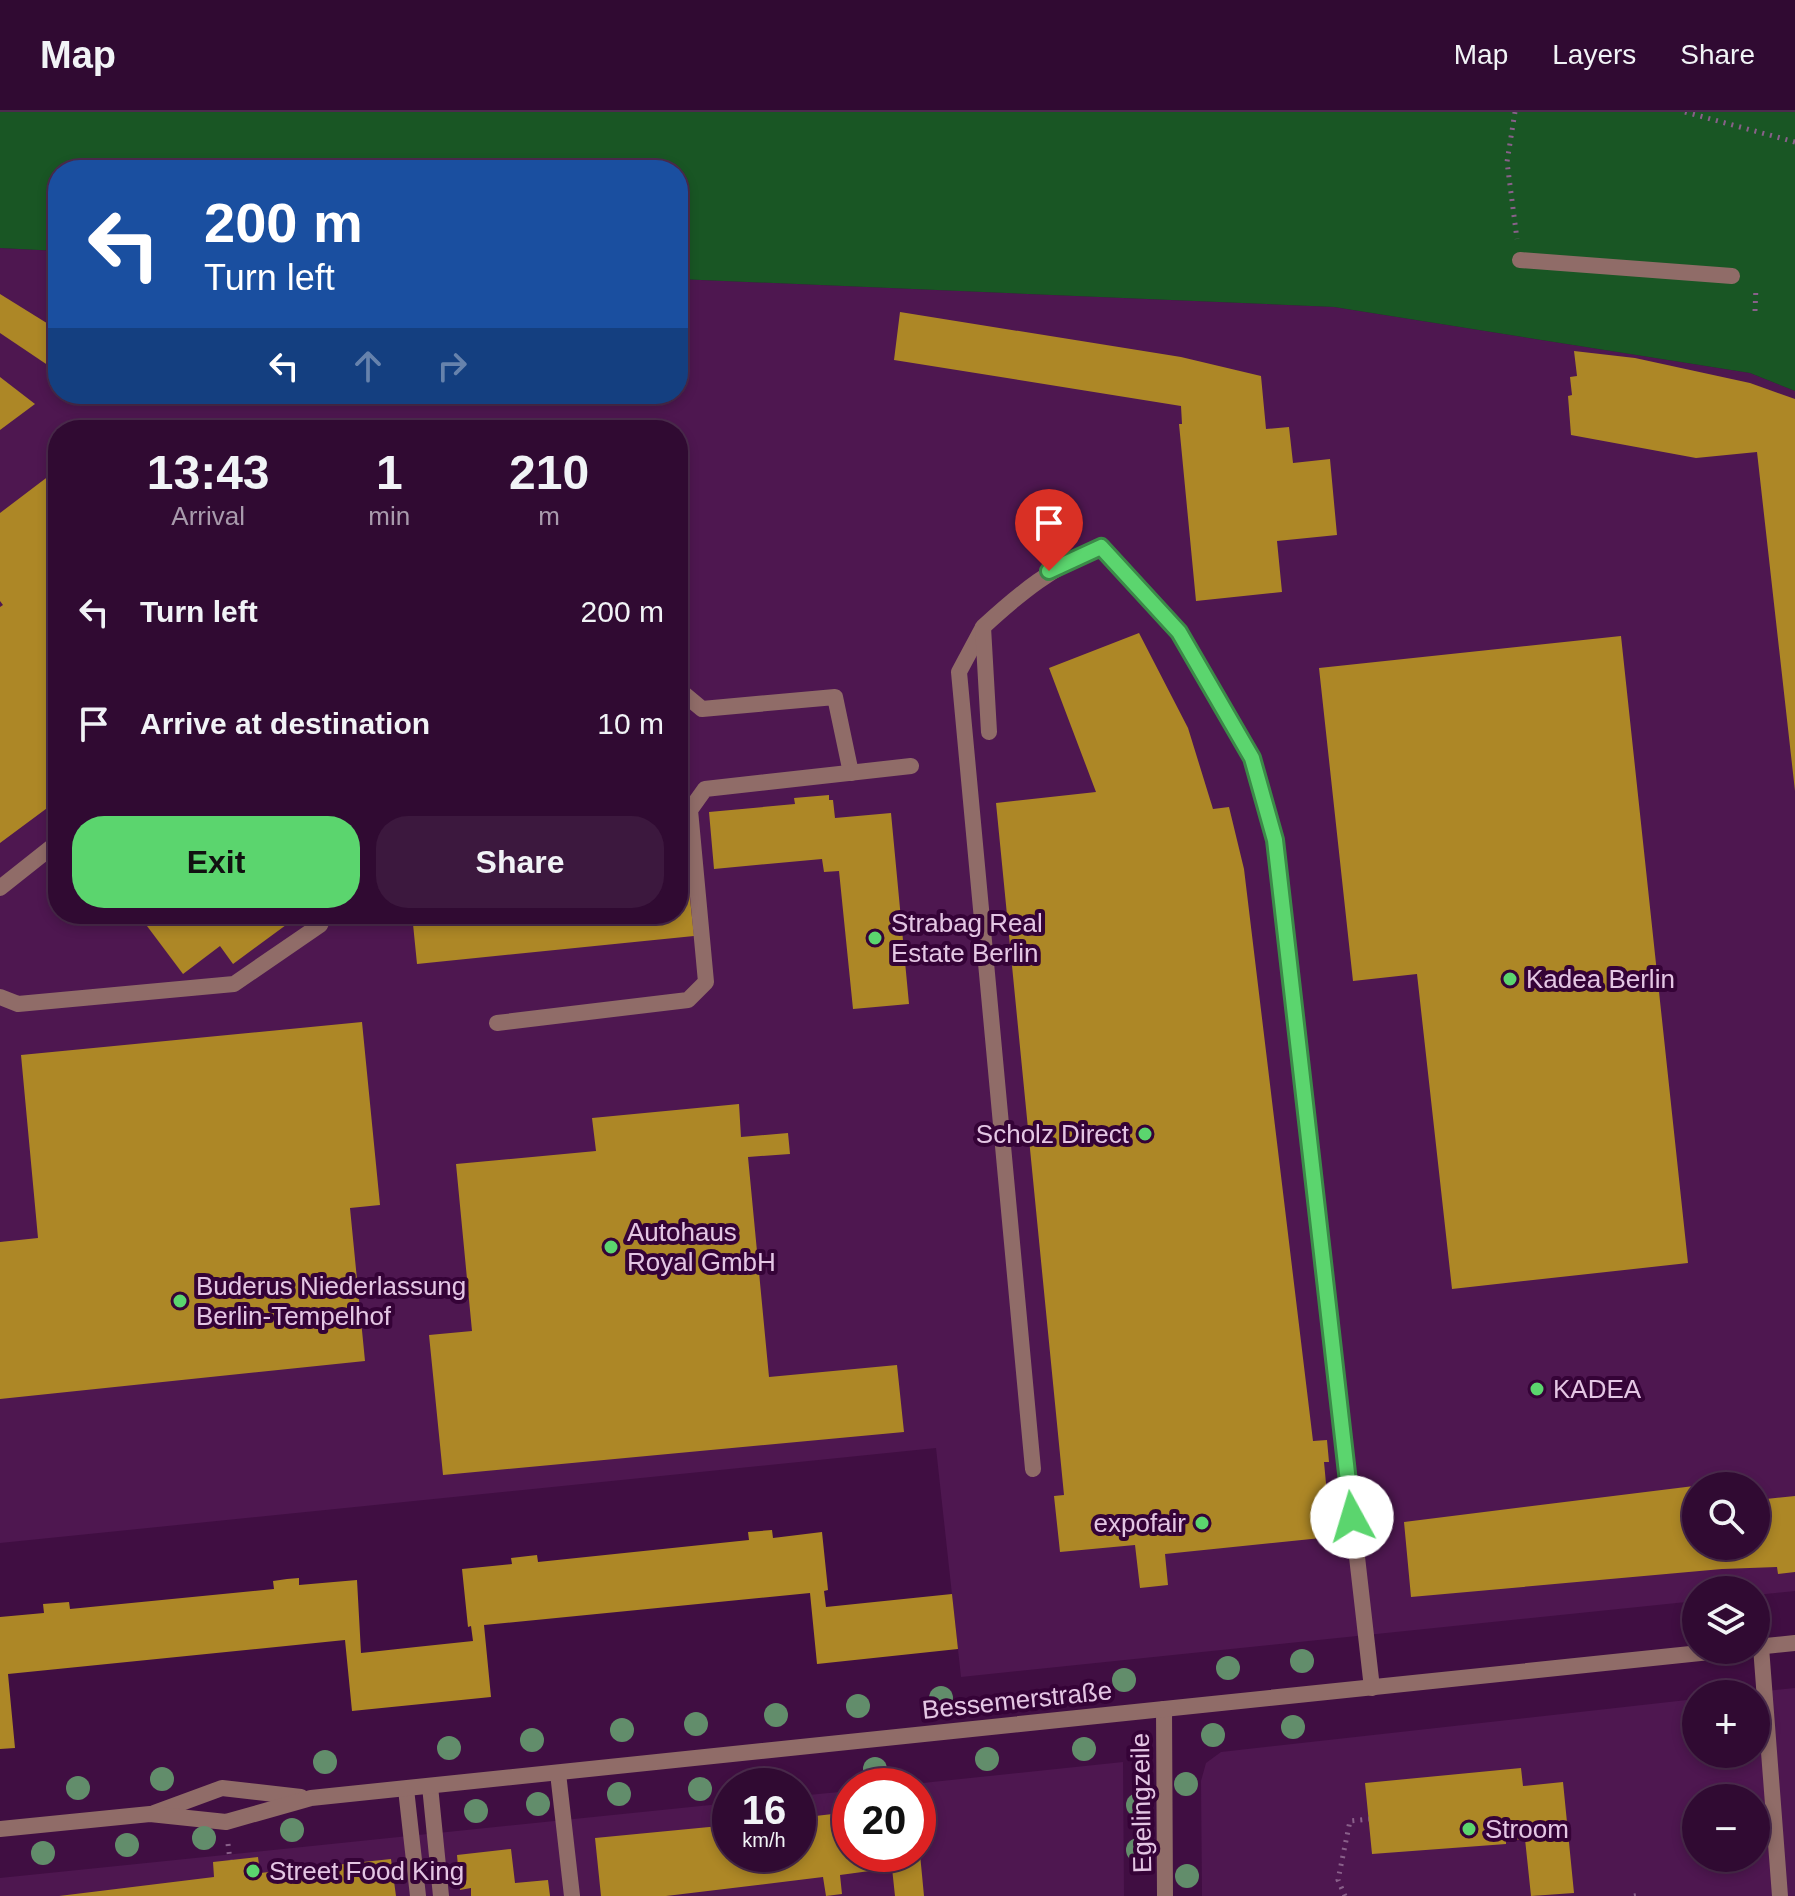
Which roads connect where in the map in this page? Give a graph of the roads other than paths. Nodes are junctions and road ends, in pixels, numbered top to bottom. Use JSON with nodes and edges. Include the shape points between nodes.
{"nodes":[{"id":1,"x":1520,"y":260,"type":"road end"},
{"id":2,"x":1732,"y":276,"type":"dead end"},
{"id":3,"x":983,"y":627,"type":"junction"},
{"id":4,"x":688,"y":697,"type":"edge"},
{"id":5,"x":989,"y":732,"type":"dead end"},
{"id":6,"x":911,"y":766,"type":"dead end"},
{"id":7,"x":851,"y":773,"type":"junction"},
{"id":8,"x":48,"y":850,"type":"edge"},
{"id":9,"x":0,"y":888,"type":"edge"},
{"id":10,"x":320,"y":924,"type":"edge"},
{"id":11,"x":0,"y":997,"type":"edge"},
{"id":12,"x":497,"y":1023,"type":"dead end"},
{"id":13,"x":1033,"y":1469,"type":"dead end"},
{"id":14,"x":1795,"y":1643,"type":"edge"},
{"id":15,"x":1770,"y":1646,"type":"edge"},
{"id":16,"x":1682,"y":1655,"type":"edge"},
{"id":17,"x":1760,"y":1664,"type":"edge"},
{"id":18,"x":1372,"y":1688,"type":"junction"},
{"id":19,"x":1164,"y":1709,"type":"junction"},
{"id":20,"x":558,"y":1773,"type":"junction"},
{"id":21,"x":430,"y":1786,"type":"junction"},
{"id":22,"x":406,"y":1789,"type":"junction"},
{"id":23,"x":311,"y":1798,"type":"junction"},
{"id":24,"x":150,"y":1814,"type":"junction"},
{"id":25,"x":0,"y":1829,"type":"edge"},
{"id":26,"x":418,"y":1896,"type":"edge"},
{"id":27,"x":441,"y":1896,"type":"edge"},
{"id":28,"x":572,"y":1896,"type":"edge"},
{"id":29,"x":1165,"y":1896,"type":"edge"},
{"id":30,"x":1780,"y":1896,"type":"edge"}],
"edges":[{"from":1,"to":2,"type":"street"},
{"from":3,"to":5,"type":"street"},
{"from":3,"to":13,"type":"street","via":[[959,672]]},
{"from":3,"to":18,"type":"street","via":[[1030,584],[1101,547],[1179,632],[1252,758],[1275,840]]},
{"from":4,"to":7,"type":"street","via":[[702,709],[835,697]]},
{"from":6,"to":7,"type":"street"},
{"from":7,"to":12,"type":"street","via":[[705,789],[690,810],[706,982],[688,1000]]},
{"from":8,"to":9,"type":"street"},
{"from":10,"to":11,"type":"street","via":[[234,984],[18,1004]]},
{"from":14,"to":15,"type":"street"},
{"from":16,"to":18,"type":"street","name":"Bessemerstraße"},
{"from":17,"to":30,"type":"street"},
{"from":18,"to":19,"type":"street","name":"Bessemerstraße"},
{"from":19,"to":20,"type":"street","name":"Bessemerstraße"},
{"from":19,"to":29,"type":"street","name":"Egelingzeile"},
{"from":20,"to":21,"type":"street","name":"Bessemerstraße"},
{"from":20,"to":28,"type":"street"},
{"from":21,"to":22,"type":"street","name":"Bessemerstraße"},
{"from":21,"to":27,"type":"street"},
{"from":22,"to":23,"type":"street","name":"Bessemerstraße"},
{"from":22,"to":26,"type":"street"},
{"from":23,"to":24,"type":"street","name":"Bessemerstraße","via":[[226,1822]]},
{"from":23,"to":24,"type":"street","name":"Bessemerstraße","via":[[222,1788]]},
{"from":24,"to":25,"type":"street","name":"Bessemerstraße"}]}
